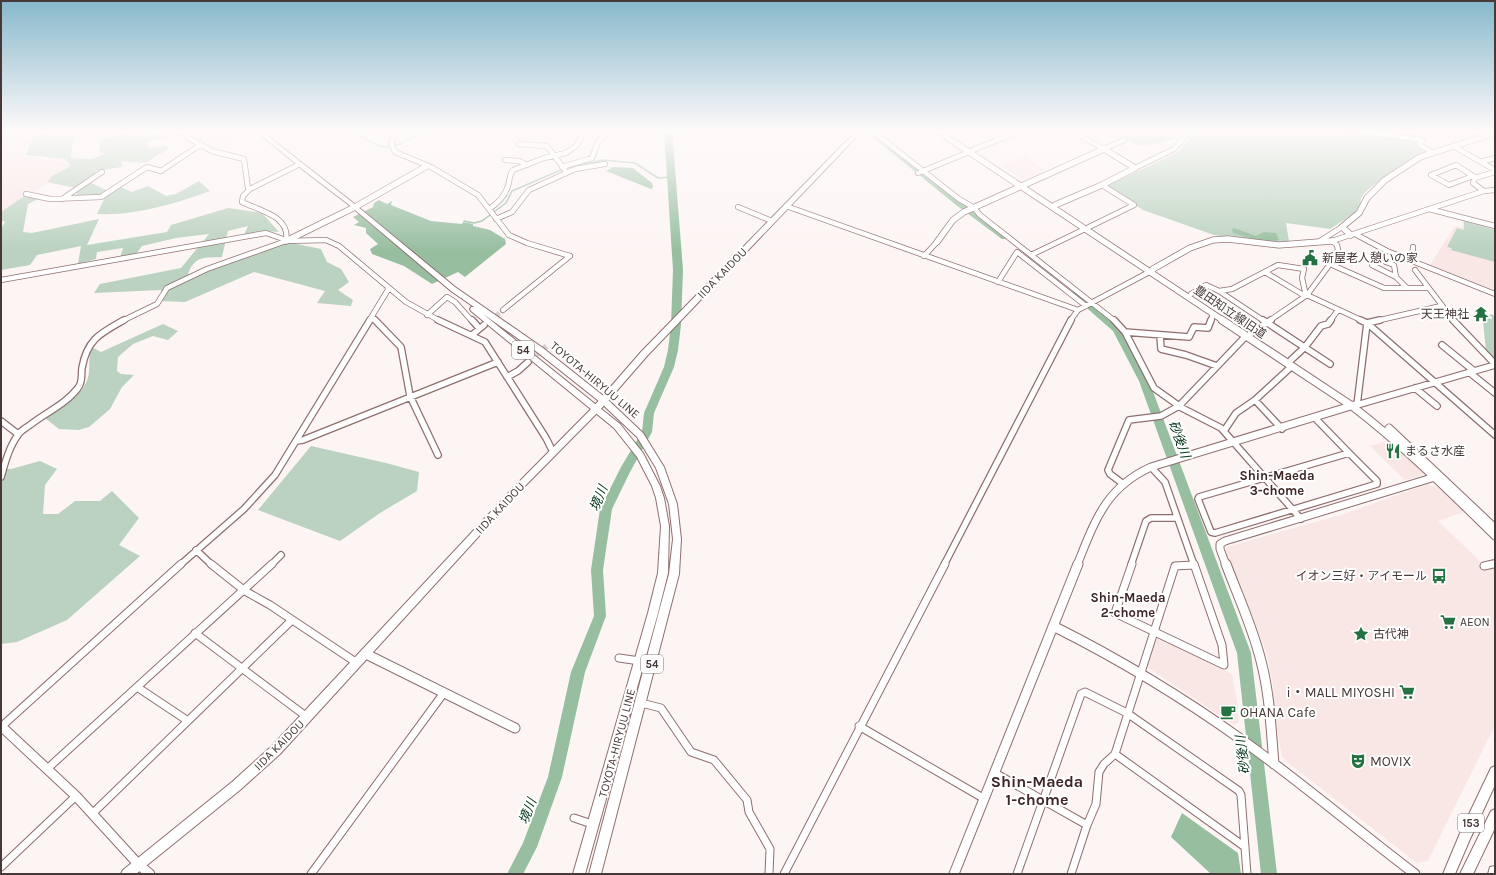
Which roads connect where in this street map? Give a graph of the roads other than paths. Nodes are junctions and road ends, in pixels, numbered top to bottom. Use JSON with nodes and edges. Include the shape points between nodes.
{"nodes":[{"id":1,"x":141,"y":171,"type":"edge"},
{"id":2,"x":246,"y":171,"type":"edge"},
{"id":3,"x":286,"y":171,"type":"edge"},
{"id":4,"x":309,"y":171,"type":"edge"},
{"id":5,"x":312,"y":171,"type":"edge"},
{"id":6,"x":419,"y":171,"type":"edge"},
{"id":7,"x":435,"y":171,"type":"edge"},
{"id":8,"x":515,"y":171,"type":"edge"},
{"id":9,"x":571,"y":171,"type":"edge"},
{"id":10,"x":820,"y":171,"type":"edge"},
{"id":11,"x":923,"y":171,"type":"edge"},
{"id":12,"x":1001,"y":171,"type":"edge"},
{"id":13,"x":1055,"y":171,"type":"edge"},
{"id":14,"x":1130,"y":171,"type":"edge"},
{"id":15,"x":1400,"y":171,"type":"edge"},
{"id":16,"x":1443,"y":171,"type":"edge"},
{"id":17,"x":1464,"y":171,"type":"edge"},
{"id":18,"x":1495,"y":171,"type":"edge"},
{"id":19,"x":102,"y":172,"type":"dead end"},
{"id":20,"x":920,"y":172,"type":"joint"},
{"id":21,"x":1474,"y":177,"type":"junction"},
{"id":22,"x":1023,"y":185,"type":"junction"},
{"id":23,"x":1102,"y":185,"type":"junction"},
{"id":24,"x":331,"y":187,"type":"junction"},
{"id":25,"x":250,"y":189,"type":"junction"},
{"id":26,"x":1484,"y":190,"type":"junction"},
{"id":27,"x":1495,"y":190,"type":"edge"},
{"id":28,"x":26,"y":194,"type":"dead end"},
{"id":29,"x":62,"y":199,"type":"junction"},
{"id":30,"x":1055,"y":205,"type":"junction"},
{"id":31,"x":786,"y":206,"type":"junction"},
{"id":32,"x":355,"y":207,"type":"junction"},
{"id":33,"x":738,"y":207,"type":"dead end"},
{"id":34,"x":973,"y":207,"type":"junction"},
{"id":35,"x":489,"y":209,"type":"junction"},
{"id":36,"x":1429,"y":209,"type":"junction"},
{"id":37,"x":496,"y":219,"type":"junction"},
{"id":38,"x":772,"y":221,"type":"junction"},
{"id":39,"x":1495,"y":226,"type":"edge"},
{"id":40,"x":1342,"y":227,"type":"junction"},
{"id":41,"x":1087,"y":228,"type":"junction"},
{"id":42,"x":1353,"y":235,"type":"junction"},
{"id":43,"x":286,"y":240,"type":"junction"},
{"id":44,"x":1320,"y":241,"type":"junction"},
{"id":45,"x":1332,"y":241,"type":"junction"},
{"id":46,"x":937,"y":242,"type":"joint"},
{"id":47,"x":1413,"y":247,"type":"dead end"},
{"id":48,"x":1031,"y":255,"type":"junction"},
{"id":49,"x":924,"y":256,"type":"junction"},
{"id":50,"x":1412,"y":261,"type":"junction"},
{"id":51,"x":1330,"y":264,"type":"junction"},
{"id":52,"x":1415,"y":270,"type":"dead end"},
{"id":53,"x":1151,"y":271,"type":"junction"},
{"id":54,"x":1265,"y":272,"type":"junction"},
{"id":55,"x":1396,"y":277,"type":"junction"},
{"id":56,"x":1,"y":280,"type":"edge"},
{"id":57,"x":998,"y":282,"type":"junction"},
{"id":58,"x":389,"y":288,"type":"junction"},
{"id":59,"x":1407,"y":288,"type":"junction"},
{"id":60,"x":1427,"y":288,"type":"junction"},
{"id":61,"x":453,"y":289,"type":"junction"},
{"id":62,"x":1219,"y":291,"type":"junction"},
{"id":63,"x":1191,"y":294,"type":"junction"},
{"id":64,"x":1495,"y":294,"type":"edge"},
{"id":65,"x":1306,"y":296,"type":"junction"},
{"id":66,"x":1089,"y":305,"type":"junction"},
{"id":67,"x":1442,"y":306,"type":"junction"},
{"id":68,"x":503,"y":310,"type":"tunnel mouth"},
{"id":69,"x":1078,"y":310,"type":"junction"},
{"id":70,"x":1338,"y":310,"type":"junction"},
{"id":71,"x":1213,"y":314,"type":"junction"},
{"id":72,"x":427,"y":315,"type":"junction"},
{"id":73,"x":372,"y":318,"type":"junction"},
{"id":74,"x":1266,"y":323,"type":"junction"},
{"id":75,"x":1367,"y":323,"type":"junction"},
{"id":76,"x":484,"y":325,"type":"dead end"},
{"id":77,"x":479,"y":328,"type":"junction"},
{"id":78,"x":1125,"y":332,"type":"junction"},
{"id":79,"x":472,"y":335,"type":"junction"},
{"id":80,"x":1160,"y":335,"type":"junction"},
{"id":81,"x":1248,"y":335,"type":"junction"},
{"id":82,"x":1442,"y":345,"type":"dead end"},
{"id":83,"x":1305,"y":347,"type":"junction"},
{"id":84,"x":498,"y":362,"type":"junction"},
{"id":85,"x":528,"y":362,"type":"tunnel mouth"},
{"id":86,"x":1291,"y":363,"type":"junction"},
{"id":87,"x":1330,"y":364,"type":"dead end"},
{"id":88,"x":1495,"y":364,"type":"edge"},
{"id":89,"x":1217,"y":366,"type":"junction"},
{"id":90,"x":1472,"y":372,"type":"junction"},
{"id":91,"x":507,"y":377,"type":"junction"},
{"id":92,"x":1434,"y":382,"type":"junction"},
{"id":93,"x":1415,"y":388,"type":"junction"},
{"id":94,"x":1495,"y":393,"type":"edge"},
{"id":95,"x":410,"y":396,"type":"junction"},
{"id":96,"x":603,"y":400,"type":"junction"},
{"id":97,"x":1255,"y":400,"type":"junction"},
{"id":98,"x":1354,"y":405,"type":"junction"},
{"id":99,"x":1179,"y":406,"type":"junction"},
{"id":100,"x":1437,"y":406,"type":"dead end"},
{"id":101,"x":597,"y":408,"type":"junction"},
{"id":102,"x":1315,"y":418,"type":"junction"},
{"id":103,"x":1,"y":421,"type":"edge"},
{"id":104,"x":1282,"y":429,"type":"junction"},
{"id":105,"x":1224,"y":431,"type":"junction"},
{"id":106,"x":18,"y":434,"type":"junction"},
{"id":107,"x":1495,"y":435,"type":"edge"},
{"id":108,"x":296,"y":441,"type":"junction"},
{"id":109,"x":1234,"y":443,"type":"junction"},
{"id":110,"x":552,"y":452,"type":"junction"},
{"id":111,"x":1349,"y":453,"type":"junction"},
{"id":112,"x":438,"y":455,"type":"dead end"},
{"id":113,"x":4,"y":457,"type":"edge"},
{"id":114,"x":1151,"y":467,"type":"junction"},
{"id":115,"x":1,"y":477,"type":"edge"},
{"id":116,"x":1435,"y":477,"type":"junction"},
{"id":117,"x":1265,"y":478,"type":"junction"},
{"id":118,"x":1122,"y":483,"type":"junction"},
{"id":119,"x":1378,"y":484,"type":"junction"},
{"id":120,"x":1387,"y":492,"type":"junction"},
{"id":121,"x":1293,"y":510,"type":"junction"},
{"id":122,"x":1177,"y":518,"type":"junction"},
{"id":123,"x":1302,"y":519,"type":"junction"},
{"id":124,"x":1495,"y":528,"type":"edge"},
{"id":125,"x":1495,"y":536,"type":"edge"},
{"id":126,"x":196,"y":550,"type":"junction"},
{"id":127,"x":281,"y":555,"type":"dead end"},
{"id":128,"x":1495,"y":563,"type":"edge"},
{"id":129,"x":1193,"y":565,"type":"junction"},
{"id":130,"x":1484,"y":566,"type":"dead end"},
{"id":131,"x":243,"y":589,"type":"junction"},
{"id":132,"x":292,"y":620,"type":"junction"},
{"id":133,"x":1053,"y":626,"type":"junction"},
{"id":134,"x":195,"y":633,"type":"junction"},
{"id":135,"x":1153,"y":633,"type":"junction"},
{"id":136,"x":366,"y":654,"type":"junction"},
{"id":137,"x":619,"y":658,"type":"dead end"},
{"id":138,"x":640,"y":661,"type":"junction"},
{"id":139,"x":357,"y":663,"type":"junction"},
{"id":140,"x":242,"y":669,"type":"junction"},
{"id":141,"x":1140,"y":673,"type":"junction"},
{"id":142,"x":137,"y":687,"type":"junction"},
{"id":143,"x":443,"y":694,"type":"junction"},
{"id":144,"x":641,"y":703,"type":"junction"},
{"id":145,"x":1127,"y":713,"type":"junction"},
{"id":146,"x":307,"y":717,"type":"junction"},
{"id":147,"x":188,"y":721,"type":"junction"},
{"id":148,"x":1,"y":726,"type":"edge"},
{"id":149,"x":860,"y":726,"type":"junction"},
{"id":150,"x":515,"y":728,"type":"dead end"},
{"id":151,"x":1115,"y":754,"type":"junction"},
{"id":152,"x":1274,"y":764,"type":"junction"},
{"id":153,"x":47,"y":769,"type":"junction"},
{"id":154,"x":1495,"y":772,"type":"edge"},
{"id":155,"x":995,"y":773,"type":"junction"},
{"id":156,"x":76,"y":796,"type":"junction"},
{"id":157,"x":984,"y":798,"type":"junction"},
{"id":158,"x":1043,"y":800,"type":"junction"},
{"id":159,"x":93,"y":813,"type":"junction"},
{"id":160,"x":1495,"y":815,"type":"edge"},
{"id":161,"x":574,"y":818,"type":"dead end"},
{"id":162,"x":592,"y":824,"type":"junction"},
{"id":163,"x":1087,"y":825,"type":"junction"},
{"id":164,"x":1245,"y":847,"type":"junction"},
{"id":165,"x":139,"y":865,"type":"junction"},
{"id":166,"x":1,"y":867,"type":"edge"},
{"id":167,"x":127,"y":874,"type":"edge"},
{"id":168,"x":150,"y":874,"type":"edge"},
{"id":169,"x":311,"y":874,"type":"edge"},
{"id":170,"x":579,"y":874,"type":"edge"},
{"id":171,"x":595,"y":874,"type":"edge"},
{"id":172,"x":769,"y":874,"type":"edge"},
{"id":173,"x":784,"y":874,"type":"edge"},
{"id":174,"x":954,"y":874,"type":"edge"},
{"id":175,"x":1017,"y":874,"type":"edge"},
{"id":176,"x":1071,"y":874,"type":"edge"},
{"id":177,"x":1247,"y":874,"type":"edge"},
{"id":178,"x":1415,"y":874,"type":"edge"},
{"id":179,"x":1449,"y":874,"type":"edge"},
{"id":180,"x":1466,"y":874,"type":"edge"}],
"edges":[{"from":1,"to":29,"type":"street","via":[[101,197]]},
{"from":2,"to":25,"type":"street"},
{"from":3,"to":25,"type":"street"},
{"from":4,"to":24,"type":"main road","name":"TOYOTA-HIRYUU LINE","number":"54"},
{"from":5,"to":24,"type":"main road","name":"TOYOTA-HIRYUU LINE","number":"54"},
{"from":6,"to":32,"type":"street"},
{"from":7,"to":35,"type":"street","via":[[478,196]]},
{"from":8,"to":35,"type":"street","via":[[510,173],[508,187],[501,200]]},
{"from":9,"to":37,"type":"street","via":[[529,190],[512,212]]},
{"from":10,"to":31,"type":"main road","name":"IIDA KAIDOU"},
{"from":11,"to":20,"type":"street"},
{"from":12,"to":22,"type":"street","name":"豊田知立線旧道"},
{"from":13,"to":22,"type":"street"},
{"from":14,"to":23,"type":"street"},
{"from":15,"to":40,"type":"street","via":[[1367,198],[1359,213]]},
{"from":16,"to":21,"type":"street","via":[[1431,175],[1449,185]]},
{"from":17,"to":21,"type":"street"},
{"from":18,"to":21,"type":"street"},
{"from":19,"to":29,"type":"street"},
{"from":20,"to":34,"type":"street"},
{"from":21,"to":26,"type":"street","via":[[1473,184]]},
{"from":22,"to":30,"type":"street","name":"豊田知立線旧道"},
{"from":22,"to":34,"type":"street"},
{"from":22,"to":41,"type":"street","name":"豊田知立線旧道"},
{"from":23,"to":30,"type":"street"},
{"from":23,"to":41,"type":"street","via":[[1134,205]]},
{"from":24,"to":32,"type":"main road","name":"TOYOTA-HIRYUU LINE","number":"54"},
{"from":25,"to":43,"type":"street","via":[[243,196],[242,202],[274,214],[286,231]]},
{"from":26,"to":27,"type":"street"},
{"from":26,"to":36,"type":"street"},
{"from":28,"to":29,"type":"street"},
{"from":30,"to":41,"type":"street","name":"豊田知立線旧道"},
{"from":31,"to":38,"type":"main road","name":"IIDA KAIDOU"},
{"from":31,"to":49,"type":"street"},
{"from":32,"to":43,"type":"street"},
{"from":32,"to":61,"type":"main road","name":"TOYOTA-HIRYUU LINE","number":"54"},
{"from":33,"to":38,"type":"street"},
{"from":34,"to":46,"type":"street","via":[[954,220]]},
{"from":34,"to":48,"type":"street"},
{"from":35,"to":37,"type":"street"},
{"from":36,"to":39,"type":"street"},
{"from":36,"to":42,"type":"street"},
{"from":37,"to":68,"type":"street","via":[[504,230],[516,239],[570,256]]},
{"from":38,"to":96,"type":"main road","name":"IIDA KAIDOU"},
{"from":40,"to":42,"type":"street"},
{"from":40,"to":44,"type":"street"},
{"from":41,"to":48,"type":"street"},
{"from":41,"to":53,"type":"street","name":"豊田知立線旧道"},
{"from":42,"to":45,"type":"street"},
{"from":42,"to":50,"type":"street"},
{"from":43,"to":56,"type":"street","via":[[266,233]]},
{"from":43,"to":58,"type":"street","via":[[331,241]]},
{"from":43,"to":106,"type":"street","via":[[201,272],[167,288],[157,304],[101,333],[86,351],[79,387],[62,403]]},
{"from":44,"to":45,"type":"street"},
{"from":44,"to":53,"type":"street","via":[[1280,245],[1230,239],[1213,240],[1199,244]]},
{"from":45,"to":51,"type":"street","via":[[1338,248]]},
{"from":46,"to":49,"type":"street"},
{"from":47,"to":50,"type":"street"},
{"from":48,"to":66,"type":"street"},
{"from":49,"to":57,"type":"street"},
{"from":50,"to":64,"type":"street"},
{"from":51,"to":59,"type":"street","via":[[1380,287]]},
{"from":51,"to":65,"type":"street"},
{"from":52,"to":60,"type":"street"},
{"from":53,"to":63,"type":"street","name":"豊田知立線旧道"},
{"from":53,"to":66,"type":"street"},
{"from":53,"to":71,"type":"street","name":"豊田知立線旧道"},
{"from":54,"to":62,"type":"street","via":[[1232,289]]},
{"from":54,"to":65,"type":"street"},
{"from":54,"to":65,"type":"street","via":[[1278,265],[1304,269],[1302,278]]},
{"from":55,"to":55,"type":"street","via":[[1394,265],[1381,259],[1372,265]]},
{"from":55,"to":59,"type":"street"},
{"from":57,"to":66,"type":"street","via":[[1017,252]]},
{"from":57,"to":69,"type":"street"},
{"from":58,"to":72,"type":"street"},
{"from":58,"to":73,"type":"street"},
{"from":59,"to":60,"type":"street"},
{"from":60,"to":67,"type":"street"},
{"from":61,"to":96,"type":"main road","name":"TOYOTA-HIRYUU LINE","number":"54","via":[[540,350]]},
{"from":61,"to":101,"type":"main road","name":"TOYOTA-HIRYUU LINE","number":"54","via":[[515,344]]},
{"from":62,"to":63,"type":"street","via":[[1206,285]]},
{"from":62,"to":74,"type":"street"},
{"from":63,"to":81,"type":"street","name":"豊田知立線旧道"},
{"from":65,"to":70,"type":"street"},
{"from":65,"to":74,"type":"street"},
{"from":66,"to":69,"type":"street"},
{"from":66,"to":78,"type":"street","via":[[1115,321]]},
{"from":67,"to":75,"type":"street"},
{"from":67,"to":88,"type":"street","via":[[1469,339]]},
{"from":69,"to":149,"type":"street"},
{"from":70,"to":75,"type":"street"},
{"from":70,"to":83,"type":"street","via":[[1328,324],[1321,326]]},
{"from":71,"to":80,"type":"street","via":[[1208,328],[1194,327],[1190,337]]},
{"from":71,"to":81,"type":"street","name":"豊田知立線旧道"},
{"from":72,"to":77,"type":"street","via":[[447,297]]},
{"from":72,"to":79,"type":"street"},
{"from":73,"to":95,"type":"street","via":[[401,346]]},
{"from":73,"to":108,"type":"street"},
{"from":74,"to":81,"type":"street"},
{"from":74,"to":83,"type":"street"},
{"from":75,"to":92,"type":"street"},
{"from":75,"to":98,"type":"street"},
{"from":76,"to":77,"type":"street"},
{"from":77,"to":79,"type":"street"},
{"from":78,"to":80,"type":"street"},
{"from":78,"to":99,"type":"street","via":[[1154,388]]},
{"from":79,"to":84,"type":"street","via":[[485,342]]},
{"from":80,"to":89,"type":"street","via":[[1161,349]]},
{"from":81,"to":86,"type":"street","name":"豊田知立線旧道"},
{"from":81,"to":89,"type":"street"},
{"from":82,"to":90,"type":"street"},
{"from":83,"to":86,"type":"street"},
{"from":83,"to":87,"type":"street"},
{"from":84,"to":91,"type":"street"},
{"from":84,"to":95,"type":"street"},
{"from":85,"to":91,"type":"street"},
{"from":86,"to":97,"type":"street"},
{"from":86,"to":98,"type":"street","name":"豊田知立線旧道"},
{"from":88,"to":90,"type":"street"},
{"from":89,"to":99,"type":"street"},
{"from":90,"to":92,"type":"street"},
{"from":90,"to":94,"type":"street"},
{"from":91,"to":110,"type":"street","via":[[546,438]]},
{"from":92,"to":93,"type":"street"},
{"from":92,"to":107,"type":"street"},
{"from":93,"to":98,"type":"street"},
{"from":93,"to":100,"type":"street"},
{"from":95,"to":108,"type":"street"},
{"from":95,"to":112,"type":"street"},
{"from":96,"to":101,"type":"main road","name":"IIDA KAIDOU"},
{"from":96,"to":144,"type":"main road","name":"TOYOTA-HIRYUU LINE","number":"54","via":[[640,435],[652,453],[660,467],[673,504],[676,523],[676,554],[669,596]]},
{"from":97,"to":104,"type":"street"},
{"from":97,"to":105,"type":"street","via":[[1236,413]]},
{"from":98,"to":102,"type":"street"},
{"from":98,"to":116,"type":"street","name":"豊田知立線旧道"},
{"from":98,"to":124,"type":"street","name":"豊田知立線旧道","via":[[1408,444]]},
{"from":99,"to":105,"type":"street"},
{"from":99,"to":118,"type":"street","via":[[1161,416],[1129,420],[1108,468],[1110,474]]},
{"from":101,"to":110,"type":"main road","name":"IIDA KAIDOU"},
{"from":101,"to":138,"type":"main road","name":"TOYOTA-HIRYUU LINE","number":"54","via":[[633,444],[652,475],[660,498],[665,526],[663,573]]},
{"from":102,"to":104,"type":"street"},
{"from":102,"to":111,"type":"street"},
{"from":103,"to":106,"type":"street"},
{"from":104,"to":109,"type":"street"},
{"from":105,"to":109,"type":"street"},
{"from":106,"to":113,"type":"street"},
{"from":108,"to":126,"type":"street","via":[[265,488],[222,530]]},
{"from":109,"to":114,"type":"street"},
{"from":109,"to":117,"type":"street"},
{"from":110,"to":136,"type":"main road","name":"IIDA KAIDOU"},
{"from":111,"to":117,"type":"street"},
{"from":111,"to":119,"type":"street"},
{"from":113,"to":115,"type":"street"},
{"from":114,"to":118,"type":"street"},
{"from":114,"to":122,"type":"street","via":[[1164,480]]},
{"from":116,"to":120,"type":"street"},
{"from":116,"to":125,"type":"street","name":"豊田知立線旧道"},
{"from":117,"to":121,"type":"street"},
{"from":117,"to":121,"type":"street","via":[[1199,497],[1211,532],[1215,534]]},
{"from":118,"to":133,"type":"street","via":[[1100,511]]},
{"from":119,"to":120,"type":"street"},
{"from":119,"to":121,"type":"street"},
{"from":120,"to":123,"type":"street"},
{"from":121,"to":123,"type":"street"},
{"from":122,"to":129,"type":"street"},
{"from":122,"to":135,"type":"street","via":[[1146,520],[1115,611],[1117,616]]},
{"from":123,"to":152,"type":"street","via":[[1225,541],[1219,546],[1261,661],[1269,704]]},
{"from":126,"to":131,"type":"street"},
{"from":126,"to":148,"type":"street"},
{"from":127,"to":131,"type":"street"},
{"from":128,"to":130,"type":"street"},
{"from":129,"to":135,"type":"street","via":[[1174,566]]},
{"from":129,"to":135,"type":"street","via":[[1222,645],[1225,664],[1222,665]]},
{"from":131,"to":132,"type":"street"},
{"from":131,"to":134,"type":"street"},
{"from":132,"to":139,"type":"street"},
{"from":132,"to":140,"type":"street"},
{"from":133,"to":141,"type":"street"},
{"from":133,"to":155,"type":"street"},
{"from":134,"to":140,"type":"street"},
{"from":134,"to":142,"type":"street"},
{"from":135,"to":141,"type":"street"},
{"from":136,"to":139,"type":"main road","name":"IIDA KAIDOU"},
{"from":136,"to":143,"type":"street"},
{"from":137,"to":138,"type":"street"},
{"from":138,"to":162,"type":"main road","name":"TOYOTA-HIRYUU LINE","number":"54"},
{"from":139,"to":146,"type":"main road","name":"IIDA KAIDOU"},
{"from":140,"to":146,"type":"street"},
{"from":140,"to":147,"type":"street"},
{"from":141,"to":145,"type":"street"},
{"from":141,"to":152,"type":"street","via":[[1201,712]]},
{"from":142,"to":147,"type":"street"},
{"from":142,"to":153,"type":"street"},
{"from":143,"to":150,"type":"street"},
{"from":143,"to":169,"type":"street"},
{"from":144,"to":171,"type":"main road","name":"TOYOTA-HIRYUU LINE","number":"54"},
{"from":144,"to":172,"type":"street","via":[[661,708],[666,712],[691,752],[714,760],[747,800],[749,812],[770,849]]},
{"from":145,"to":151,"type":"street"},
{"from":145,"to":158,"type":"street","via":[[1087,692],[1082,694]]},
{"from":145,"to":164,"type":"street","via":[[1239,791]]},
{"from":146,"to":165,"type":"main road","name":"IIDA KAIDOU","via":[[239,784]]},
{"from":147,"to":159,"type":"street"},
{"from":148,"to":153,"type":"street"},
{"from":149,"to":157,"type":"street"},
{"from":149,"to":173,"type":"street"},
{"from":151,"to":163,"type":"street","via":[[1104,764],[1100,772],[1096,804]]},
{"from":151,"to":164,"type":"street"},
{"from":152,"to":178,"type":"street"},
{"from":153,"to":156,"type":"street"},
{"from":154,"to":179,"type":"highway","number":"153"},
{"from":155,"to":157,"type":"street"},
{"from":155,"to":158,"type":"street"},
{"from":156,"to":159,"type":"street"},
{"from":156,"to":166,"type":"street"},
{"from":157,"to":174,"type":"street"},
{"from":158,"to":163,"type":"street"},
{"from":158,"to":175,"type":"street"},
{"from":159,"to":165,"type":"street"},
{"from":160,"to":180,"type":"highway","number":"153"},
{"from":161,"to":162,"type":"street"},
{"from":162,"to":170,"type":"main road","name":"TOYOTA-HIRYUU LINE","number":"54"},
{"from":163,"to":176,"type":"street"},
{"from":164,"to":177,"type":"street"},
{"from":165,"to":167,"type":"main road","name":"IIDA KAIDOU"},
{"from":165,"to":168,"type":"street"}]}
